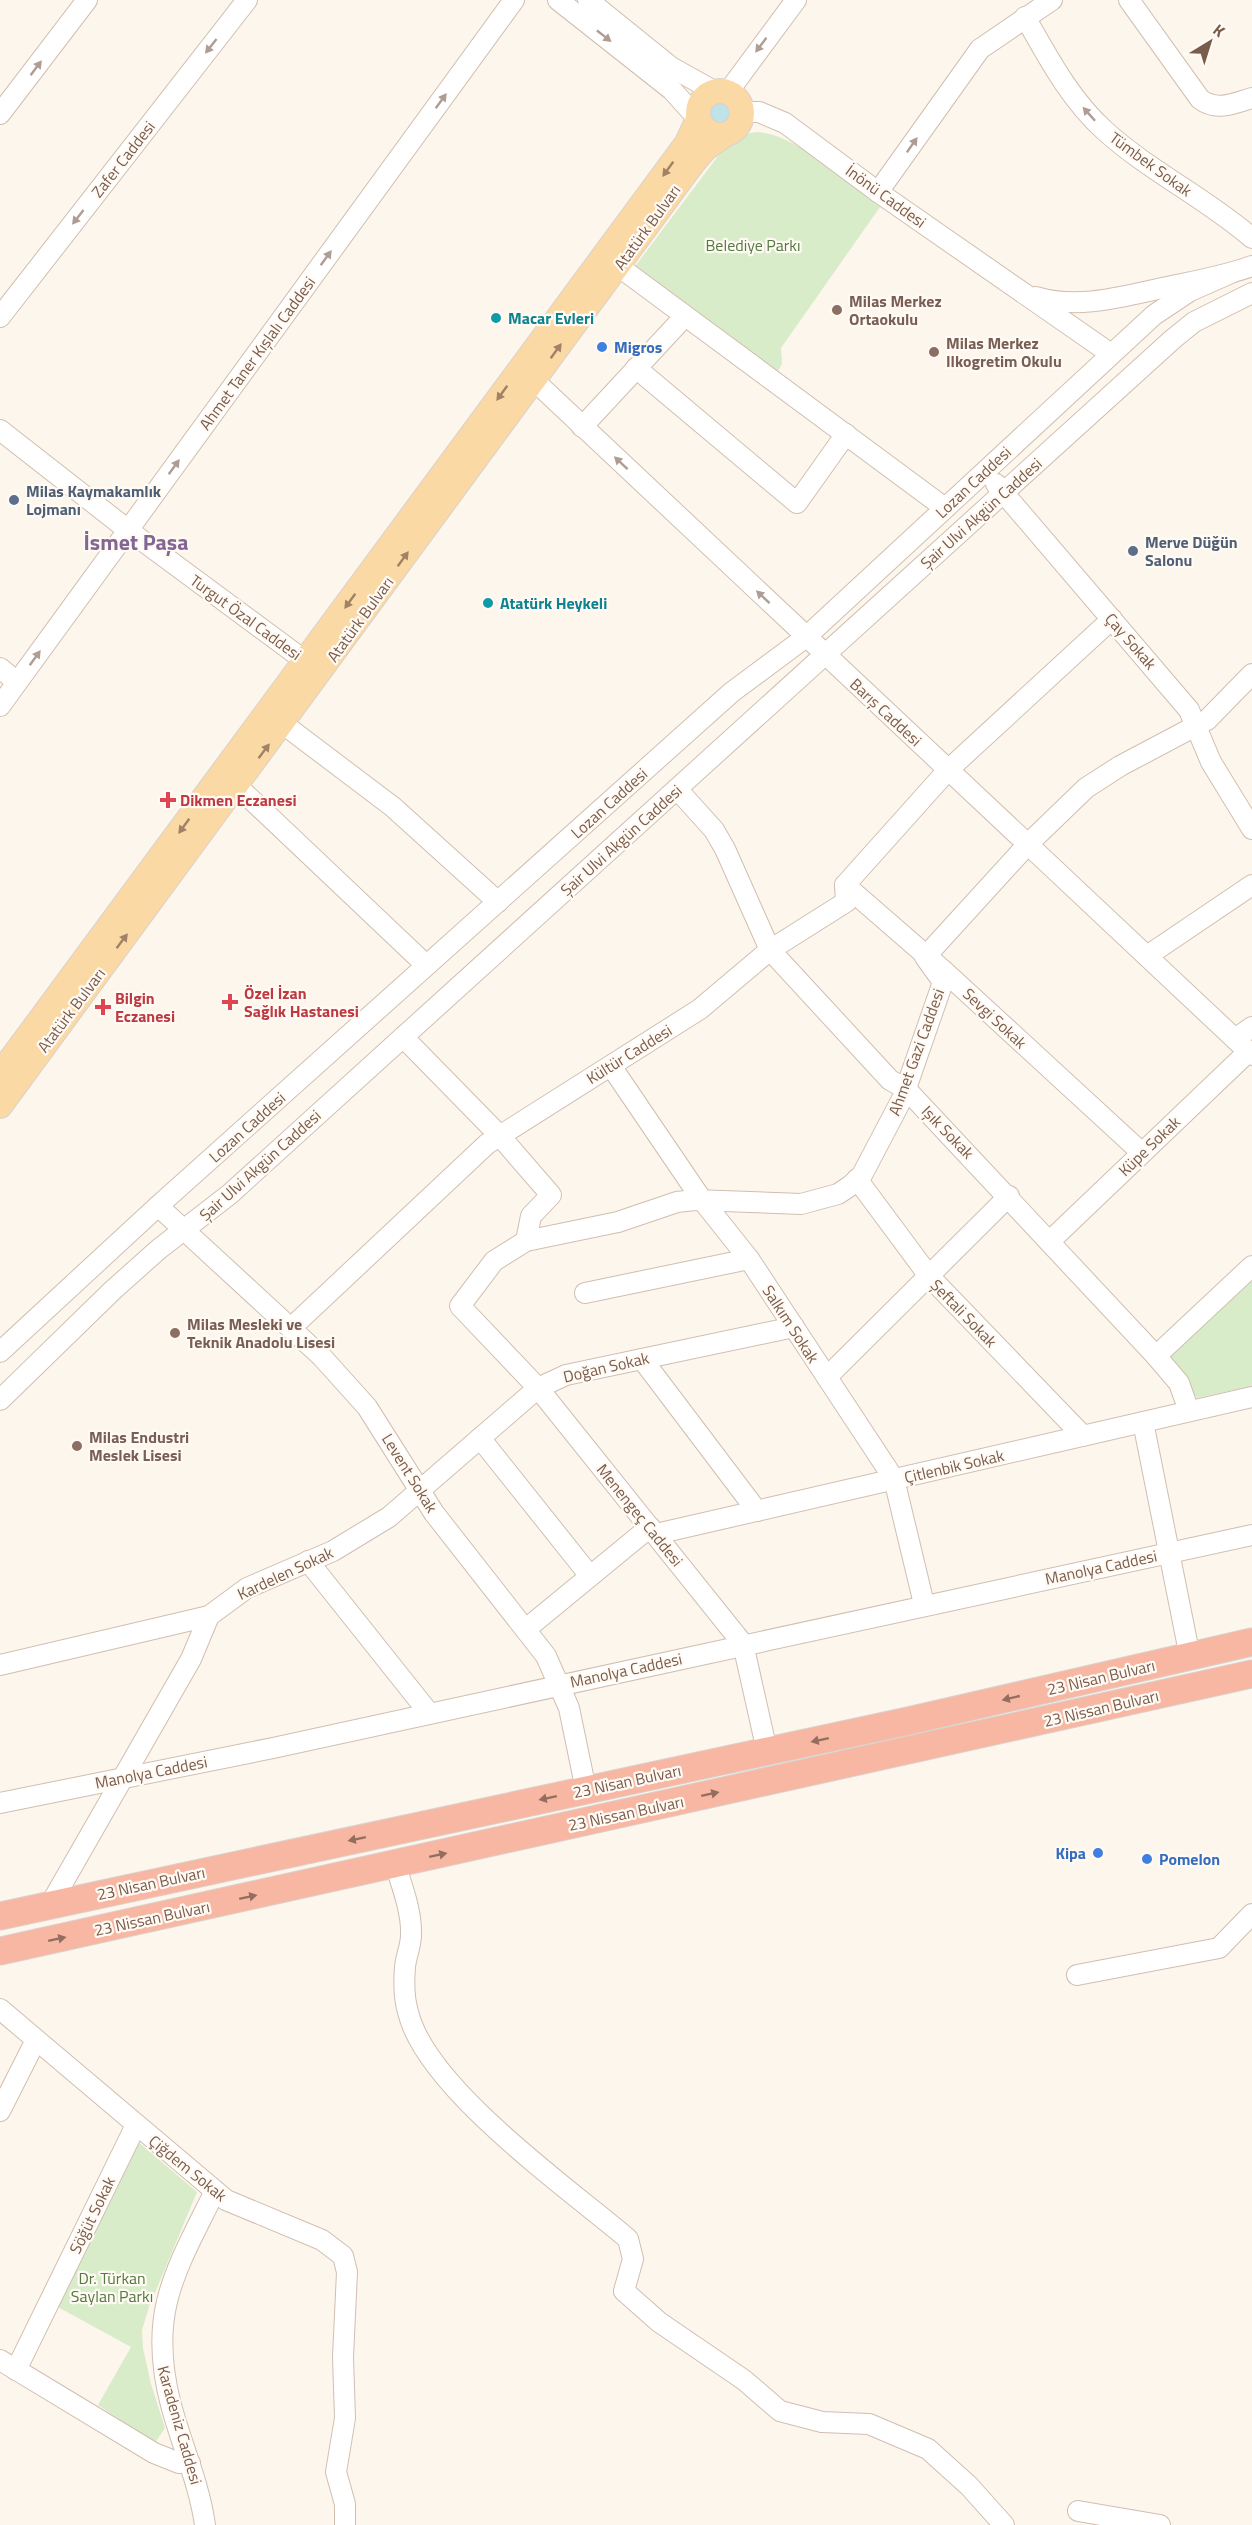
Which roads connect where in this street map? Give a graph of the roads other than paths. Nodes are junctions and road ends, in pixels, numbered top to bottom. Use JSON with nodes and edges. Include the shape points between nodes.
{"nodes":[{"id":1,"x":87,"y":0,"type":"edge"},
{"id":2,"x":247,"y":0,"type":"edge"},
{"id":3,"x":514,"y":0,"type":"edge"},
{"id":4,"x":558,"y":0,"type":"edge"},
{"id":5,"x":588,"y":0,"type":"edge"},
{"id":6,"x":796,"y":0,"type":"edge"},
{"id":7,"x":1129,"y":0,"type":"edge"},
{"id":8,"x":1048,"y":1,"type":"edge"},
{"id":9,"x":1025,"y":17,"type":"junction"},
{"id":10,"x":721,"y":92,"type":"junction"},
{"id":11,"x":1252,"y":98,"type":"edge"},
{"id":12,"x":1,"y":110,"type":"edge"},
{"id":13,"x":743,"y":112,"type":"junction"},
{"id":14,"x":698,"y":119,"type":"junction"},
{"id":15,"x":723,"y":136,"type":"junction"},
{"id":16,"x":878,"y":192,"type":"junction"},
{"id":17,"x":1252,"y":238,"type":"edge"},
{"id":18,"x":618,"y":266,"type":"junction"},
{"id":19,"x":1252,"y":266,"type":"edge"},
{"id":20,"x":1232,"y":273,"type":"junction"},
{"id":21,"x":1025,"y":293,"type":"junction"},
{"id":22,"x":1252,"y":294,"type":"edge"},
{"id":23,"x":685,"y":316,"type":"junction"},
{"id":24,"x":0,"y":317,"type":"edge"},
{"id":25,"x":1111,"y":354,"type":"junction"},
{"id":26,"x":636,"y":368,"type":"junction"},
{"id":27,"x":527,"y":375,"type":"junction"},
{"id":28,"x":582,"y":427,"type":"junction"},
{"id":29,"x":0,"y":430,"type":"edge"},
{"id":30,"x":846,"y":434,"type":"junction"},
{"id":31,"x":985,"y":471,"type":"junction"},
{"id":32,"x":1003,"y":493,"type":"junction"},
{"id":33,"x":945,"y":508,"type":"junction"},
{"id":34,"x":128,"y":530,"type":"junction"},
{"id":35,"x":1112,"y":619,"type":"junction"},
{"id":36,"x":806,"y":637,"type":"junction"},
{"id":37,"x":825,"y":654,"type":"junction"},
{"id":38,"x":313,"y":667,"type":"junction"},
{"id":39,"x":0,"y":668,"type":"edge"},
{"id":40,"x":1252,"y":674,"type":"edge"},
{"id":41,"x":18,"y":682,"type":"junction"},
{"id":42,"x":0,"y":706,"type":"edge"},
{"id":43,"x":276,"y":718,"type":"junction"},
{"id":44,"x":1197,"y":726,"type":"junction"},
{"id":45,"x":948,"y":770,"type":"junction"},
{"id":46,"x":237,"y":786,"type":"junction"},
{"id":47,"x":677,"y":789,"type":"junction"},
{"id":48,"x":1252,"y":829,"type":"edge"},
{"id":49,"x":1028,"y":844,"type":"junction"},
{"id":50,"x":845,"y":885,"type":"junction"},
{"id":51,"x":1252,"y":885,"type":"edge"},
{"id":52,"x":498,"y":902,"type":"junction"},
{"id":53,"x":770,"y":950,"type":"junction"},
{"id":54,"x":1147,"y":956,"type":"junction"},
{"id":55,"x":925,"y":957,"type":"junction"},
{"id":56,"x":426,"y":966,"type":"junction"},
{"id":57,"x":1252,"y":1028,"type":"edge"},
{"id":58,"x":403,"y":1036,"type":"junction"},
{"id":59,"x":1245,"y":1049,"type":"edge"},
{"id":60,"x":611,"y":1066,"type":"junction"},
{"id":61,"x":0,"y":1074,"type":"edge"},
{"id":62,"x":906,"y":1089,"type":"junction"},
{"id":63,"x":0,"y":1106,"type":"edge"},
{"id":64,"x":499,"y":1135,"type":"junction"},
{"id":65,"x":1142,"y":1154,"type":"junction"},
{"id":66,"x":857,"y":1179,"type":"junction"},
{"id":67,"x":1009,"y":1196,"type":"junction"},
{"id":68,"x":702,"y":1200,"type":"junction"},
{"id":69,"x":158,"y":1206,"type":"junction"},
{"id":70,"x":185,"y":1230,"type":"junction"},
{"id":71,"x":526,"y":1241,"type":"junction"},
{"id":72,"x":1050,"y":1241,"type":"junction"},
{"id":73,"x":749,"y":1259,"type":"junction"},
{"id":74,"x":1252,"y":1266,"type":"edge"},
{"id":75,"x":929,"y":1276,"type":"junction"},
{"id":76,"x":585,"y":1293,"type":"dead end"},
{"id":77,"x":460,"y":1306,"type":"joint"},
{"id":78,"x":794,"y":1327,"type":"junction"},
{"id":79,"x":291,"y":1328,"type":"junction"},
{"id":80,"x":2,"y":1346,"type":"edge"},
{"id":81,"x":1156,"y":1356,"type":"junction"},
{"id":82,"x":642,"y":1359,"type":"junction"},
{"id":83,"x":827,"y":1377,"type":"junction"},
{"id":84,"x":538,"y":1388,"type":"junction"},
{"id":85,"x":1252,"y":1396,"type":"edge"},
{"id":86,"x":0,"y":1400,"type":"edge"},
{"id":87,"x":1189,"y":1411,"type":"junction"},
{"id":88,"x":1143,"y":1422,"type":"junction"},
{"id":89,"x":1083,"y":1436,"type":"junction"},
{"id":90,"x":480,"y":1438,"type":"junction"},
{"id":91,"x":894,"y":1479,"type":"junction"},
{"id":92,"x":419,"y":1491,"type":"junction"},
{"id":93,"x":757,"y":1511,"type":"junction"},
{"id":94,"x":653,"y":1531,"type":"junction"},
{"id":95,"x":1252,"y":1535,"type":"edge"},
{"id":96,"x":1169,"y":1552,"type":"junction"},
{"id":97,"x":308,"y":1561,"type":"junction"},
{"id":98,"x":590,"y":1576,"type":"junction"},
{"id":99,"x":924,"y":1604,"type":"junction"},
{"id":100,"x":209,"y":1616,"type":"junction"},
{"id":101,"x":526,"y":1629,"type":"junction"},
{"id":102,"x":1252,"y":1642,"type":"edge"},
{"id":103,"x":744,"y":1644,"type":"junction"},
{"id":104,"x":1190,"y":1657,"type":"junction"},
{"id":105,"x":0,"y":1665,"type":"edge"},
{"id":106,"x":1252,"y":1674,"type":"edge"},
{"id":107,"x":561,"y":1684,"type":"junction"},
{"id":108,"x":429,"y":1713,"type":"junction"},
{"id":109,"x":767,"y":1751,"type":"junction"},
{"id":110,"x":120,"y":1779,"type":"junction"},
{"id":111,"x":586,"y":1790,"type":"junction"},
{"id":112,"x":0,"y":1803,"type":"edge"},
{"id":113,"x":395,"y":1864,"type":"junction"},
{"id":114,"x":50,"y":1905,"type":"junction"},
{"id":115,"x":1252,"y":1914,"type":"edge"},
{"id":116,"x":0,"y":1916,"type":"edge"},
{"id":117,"x":0,"y":1951,"type":"edge"},
{"id":118,"x":1077,"y":1975,"type":"dead end"},
{"id":119,"x":0,"y":2009,"type":"edge"},
{"id":120,"x":36,"y":2040,"type":"junction"},
{"id":121,"x":0,"y":2111,"type":"edge"},
{"id":122,"x":136,"y":2125,"type":"junction"},
{"id":123,"x":215,"y":2191,"type":"junction"},
{"id":124,"x":8,"y":2365,"type":"edge"},
{"id":125,"x":190,"y":2463,"type":"junction"},
{"id":126,"x":1078,"y":2511,"type":"dead end"},
{"id":127,"x":205,"y":2525,"type":"edge"},
{"id":128,"x":345,"y":2525,"type":"edge"},
{"id":129,"x":1004,"y":2525,"type":"edge"},
{"id":130,"x":1160,"y":2525,"type":"edge"}],
"edges":[{"from":12,"to":1,"type":"street","one_way":true},
{"from":2,"to":24,"type":"street","name":"Zafer Caddesi","one_way":true},
{"from":34,"to":3,"type":"street","name":"Ahmet Taner Kışlalı Caddesi","one_way":true},
{"from":4,"to":14,"type":"street","one_way":true,"via":[[662,81]]},
{"from":5,"to":10,"type":"street","via":[[671,68]]},
{"from":6,"to":10,"type":"street","one_way":true},
{"from":7,"to":11,"type":"street","via":[[1200,99],[1222,106]]},
{"from":8,"to":9,"type":"street"},
{"from":16,"to":9,"type":"street","one_way":true,"via":[[980,49]]},
{"from":17,"to":9,"type":"street","name":"Tümbek Sokak","one_way":true,"via":[[1102,128],[1064,82]]},
{"from":10,"to":13,"type":"main road","via":[[739,100]]},
{"from":10,"to":14,"type":"main road","via":[[702,99]]},
{"from":13,"to":15,"type":"main road","via":[[740,125]]},
{"from":13,"to":16,"type":"street","name":"İnönü Caddesi","via":[[759,112],[785,123]]},
{"from":14,"to":15,"type":"main road","via":[[705,130]]},
{"from":14,"to":27,"type":"main road","name":"Atatürk Bulvarı","one_way":true,"via":[[687,142]]},
{"from":15,"to":18,"type":"main road","name":"Atatürk Bulvarı","via":[[699,156]]},
{"from":16,"to":21,"type":"street","name":"İnönü Caddesi"},
{"from":18,"to":23,"type":"street"},
{"from":27,"to":18,"type":"main road","name":"Atatürk Bulvarı","one_way":true},
{"from":19,"to":20,"type":"street","name":"İnönü Caddesi"},
{"from":20,"to":21,"type":"street","name":"İnönü Caddesi","via":[[1089,302],[1058,302]]},
{"from":20,"to":25,"type":"street","name":"Lozan Caddesi","via":[[1174,300]]},
{"from":21,"to":25,"type":"street","name":"İnönü Caddesi"},
{"from":22,"to":32,"type":"street","name":"Şair Ulvi Akgün Caddesi","via":[[1185,329]]},
{"from":23,"to":26,"type":"street"},
{"from":23,"to":30,"type":"street"},
{"from":25,"to":31,"type":"street","name":"Lozan Caddesi"},
{"from":26,"to":28,"type":"street"},
{"from":26,"to":30,"type":"street","via":[[796,503]]},
{"from":27,"to":28,"type":"street","name":"Barış Caddesi"},
{"from":27,"to":38,"type":"main road","name":"Atatürk Bulvarı"},
{"from":36,"to":28,"type":"street","name":"Barış Caddesi","one_way":true},
{"from":29,"to":34,"type":"street","name":"Turgut Özal Caddesi"},
{"from":30,"to":33,"type":"street"},
{"from":31,"to":32,"type":"street","name":"Çay Sokak"},
{"from":31,"to":33,"type":"street","name":"Lozan Caddesi"},
{"from":32,"to":35,"type":"street","name":"Çay Sokak"},
{"from":32,"to":37,"type":"street","name":"Şair Ulvi Akgün Caddesi"},
{"from":33,"to":36,"type":"street","name":"Lozan Caddesi"},
{"from":34,"to":38,"type":"street","name":"Turgut Özal Caddesi"},
{"from":41,"to":34,"type":"street","name":"Ahmet Taner Kışlalı Caddesi","one_way":true},
{"from":35,"to":44,"type":"street","name":"Çay Sokak","via":[[1190,710]]},
{"from":35,"to":45,"type":"street","name":"Kültür Caddesi"},
{"from":36,"to":37,"type":"street","name":"Barış Caddesi"},
{"from":36,"to":52,"type":"street","name":"Lozan Caddesi","via":[[732,692]]},
{"from":37,"to":45,"type":"street","name":"Barış Caddesi"},
{"from":37,"to":47,"type":"street","name":"Şair Ulvi Akgün Caddesi"},
{"from":38,"to":43,"type":"main road","name":"Atatürk Bulvarı"},
{"from":39,"to":41,"type":"street"},
{"from":40,"to":44,"type":"street"},
{"from":41,"to":42,"type":"street","name":"Ahmet Taner Kışlalı Caddesi"},
{"from":46,"to":43,"type":"main road","name":"Atatürk Bulvarı","one_way":true},
{"from":43,"to":52,"type":"street","via":[[430,838]]},
{"from":43,"to":61,"type":"main road","name":"Atatürk Bulvarı","one_way":true},
{"from":44,"to":48,"type":"street","name":"Çay Sokak","via":[[1211,762]]},
{"from":44,"to":49,"type":"street","via":[[1102,777]]},
{"from":45,"to":49,"type":"street","name":"Barış Caddesi"},
{"from":45,"to":50,"type":"street","name":"Kültür Caddesi"},
{"from":46,"to":56,"type":"street"},
{"from":63,"to":46,"type":"main road","name":"Atatürk Bulvarı","one_way":true},
{"from":47,"to":53,"type":"street","name":"Işık Sokak","via":[[714,830],[725,849]]},
{"from":47,"to":58,"type":"street","name":"Şair Ulvi Akgün Caddesi"},
{"from":49,"to":54,"type":"street","name":"Barış Caddesi"},
{"from":49,"to":55,"type":"street"},
{"from":50,"to":53,"type":"street","name":"Kültür Caddesi","via":[[846,902]]},
{"from":50,"to":55,"type":"street","name":"Sevgi Sokak"},
{"from":51,"to":54,"type":"street"},
{"from":52,"to":56,"type":"street","name":"Lozan Caddesi"},
{"from":53,"to":60,"type":"street","name":"Kültür Caddesi","via":[[700,1009]]},
{"from":53,"to":62,"type":"street","name":"Işık Sokak","via":[[890,1080]]},
{"from":54,"to":59,"type":"street","name":"Barış Caddesi"},
{"from":55,"to":62,"type":"street","name":"Ahmet Gazi Caddesi","via":[[943,982]]},
{"from":55,"to":65,"type":"street","name":"Sevgi Sokak"},
{"from":56,"to":69,"type":"street","name":"Lozan Caddesi"},
{"from":57,"to":59,"type":"street","name":"Küpe Sokak"},
{"from":58,"to":64,"type":"street"},
{"from":58,"to":70,"type":"street","name":"Şair Ulvi Akgün Caddesi"},
{"from":59,"to":65,"type":"street","name":"Küpe Sokak"},
{"from":60,"to":64,"type":"street","name":"Kültür Caddesi"},
{"from":60,"to":68,"type":"street","name":"Salkım Sokak"},
{"from":62,"to":66,"type":"street","name":"Ahmet Gazi Caddesi","via":[[870,1162]]},
{"from":62,"to":67,"type":"street","name":"Işık Sokak"},
{"from":64,"to":71,"type":"street","via":[[551,1195],[531,1216]]},
{"from":64,"to":79,"type":"street","name":"Kültür Caddesi"},
{"from":65,"to":72,"type":"street","name":"Küpe Sokak"},
{"from":66,"to":68,"type":"street","name":"Ahmet Gazi Caddesi","via":[[838,1194],[801,1204]]},
{"from":66,"to":75,"type":"street","name":"Şeftali Sokak"},
{"from":67,"to":72,"type":"street","name":"Işık Sokak"},
{"from":67,"to":75,"type":"street"},
{"from":68,"to":71,"type":"street","name":"Ahmet Gazi Caddesi","via":[[677,1202],[618,1222]]},
{"from":68,"to":73,"type":"street","name":"Salkım Sokak"},
{"from":69,"to":70,"type":"street","name":"Levent Sokak"},
{"from":69,"to":80,"type":"street","name":"Lozan Caddesi"},
{"from":70,"to":79,"type":"street","name":"Levent Sokak"},
{"from":70,"to":86,"type":"street","name":"Şair Ulvi Akgün Caddesi","via":[[107,1296]]},
{"from":71,"to":77,"type":"street","name":"Ahmet Gazi Caddesi","via":[[494,1261]]},
{"from":72,"to":81,"type":"street","name":"Işık Sokak"},
{"from":73,"to":76,"type":"street"},
{"from":73,"to":78,"type":"street","name":"Salkım Sokak"},
{"from":74,"to":81,"type":"street"},
{"from":75,"to":83,"type":"street"},
{"from":75,"to":89,"type":"street","name":"Şeftali Sokak"},
{"from":77,"to":84,"type":"street","name":"Menengeç Caddesi"},
{"from":78,"to":82,"type":"street","name":"Doğan Sokak"},
{"from":78,"to":83,"type":"street","name":"Salkım Sokak"},
{"from":79,"to":92,"type":"street","name":"Levent Sokak","via":[[368,1407]]},
{"from":81,"to":87,"type":"street","name":"Işık Sokak","via":[[1179,1383]]},
{"from":82,"to":84,"type":"street","name":"Doğan Sokak","via":[[566,1375]]},
{"from":82,"to":93,"type":"street"},
{"from":83,"to":91,"type":"street","name":"Salkım Sokak"},
{"from":84,"to":90,"type":"street","name":"Doğan Sokak"},
{"from":84,"to":94,"type":"street","name":"Menengeç Caddesi"},
{"from":85,"to":87,"type":"street","name":"Çitlenbik Sokak"},
{"from":87,"to":88,"type":"street","name":"Çitlenbik Sokak"},
{"from":88,"to":89,"type":"street","name":"Çitlenbik Sokak"},
{"from":88,"to":96,"type":"street"},
{"from":89,"to":91,"type":"street","name":"Çitlenbik Sokak"},
{"from":90,"to":92,"type":"street","name":"Doğan Sokak"},
{"from":90,"to":98,"type":"street"},
{"from":91,"to":93,"type":"street","name":"Çitlenbik Sokak"},
{"from":91,"to":99,"type":"street","name":"Salkım Sokak"},
{"from":92,"to":97,"type":"street","name":"Kardelen Sokak","via":[[371,1530]]},
{"from":92,"to":101,"type":"street","name":"Levent Sokak"},
{"from":93,"to":94,"type":"street","name":"Çitlenbik Sokak"},
{"from":94,"to":98,"type":"street"},
{"from":94,"to":103,"type":"street","name":"Menengeç Caddesi"},
{"from":95,"to":96,"type":"street","name":"Manolya Caddesi"},
{"from":96,"to":99,"type":"street","name":"Manolya Caddesi"},
{"from":96,"to":104,"type":"street"},
{"from":97,"to":100,"type":"street","name":"Kardelen Sokak","via":[[247,1588]]},
{"from":97,"to":108,"type":"street"},
{"from":98,"to":101,"type":"street"},
{"from":99,"to":103,"type":"street","name":"Manolya Caddesi"},
{"from":100,"to":105,"type":"street","name":"Kardelen Sokak"},
{"from":100,"to":110,"type":"street","via":[[191,1659]]},
{"from":101,"to":107,"type":"street","name":"Levent Sokak"},
{"from":102,"to":104,"type":"highway","name":"23 Nisan Bulvarı"},
{"from":103,"to":107,"type":"street","name":"Manolya Caddesi"},
{"from":103,"to":109,"type":"street","name":"Menengeç Caddesi"},
{"from":104,"to":109,"type":"highway","name":"23 Nisan Bulvarı","one_way":true},
{"from":113,"to":106,"type":"highway","name":"23 Nissan Bulvarı","one_way":true},
{"from":107,"to":108,"type":"street","name":"Manolya Caddesi"},
{"from":107,"to":111,"type":"street","name":"Levent Sokak"},
{"from":108,"to":110,"type":"street","name":"Manolya Caddesi"},
{"from":109,"to":111,"type":"highway","name":"23 Nisan Bulvarı"},
{"from":110,"to":112,"type":"street","name":"Manolya Caddesi"},
{"from":110,"to":114,"type":"street"},
{"from":111,"to":114,"type":"highway","name":"23 Nisan Bulvarı","one_way":true},
{"from":117,"to":113,"type":"highway","name":"23 Nissan Bulvarı","one_way":true},
{"from":113,"to":129,"type":"street","via":[[404,1889],[411,1935],[405,1966],[407,2012],[424,2052],[455,2090],[628,2239],[633,2259],[624,2291],[659,2322],[744,2380],[780,2412],[822,2422],[869,2424],[928,2449]]},
{"from":114,"to":116,"type":"highway","name":"23 Nisan Bulvarı"},
{"from":115,"to":118,"type":"street","via":[[1219,1948]]},
{"from":119,"to":120,"type":"street","name":"Çiğdem Sokak"},
{"from":120,"to":121,"type":"street"},
{"from":120,"to":122,"type":"street","name":"Çiğdem Sokak"},
{"from":122,"to":123,"type":"street","name":"Çiğdem Sokak"},
{"from":122,"to":124,"type":"street","name":"Söğüt Sokak"},
{"from":123,"to":125,"type":"street","name":"Karadeniz Caddesi","via":[[183,2257],[161,2320],[161,2364]]},
{"from":123,"to":128,"type":"street","name":"Çiğdem Sokak","via":[[252,2212],[322,2240],[343,2256],[347,2272],[345,2418],[336,2472],[345,2504]]},
{"from":124,"to":125,"type":"street","via":[[154,2453]]},
{"from":125,"to":127,"type":"street","name":"Karadeniz Caddesi"},
{"from":126,"to":130,"type":"street"}]}
